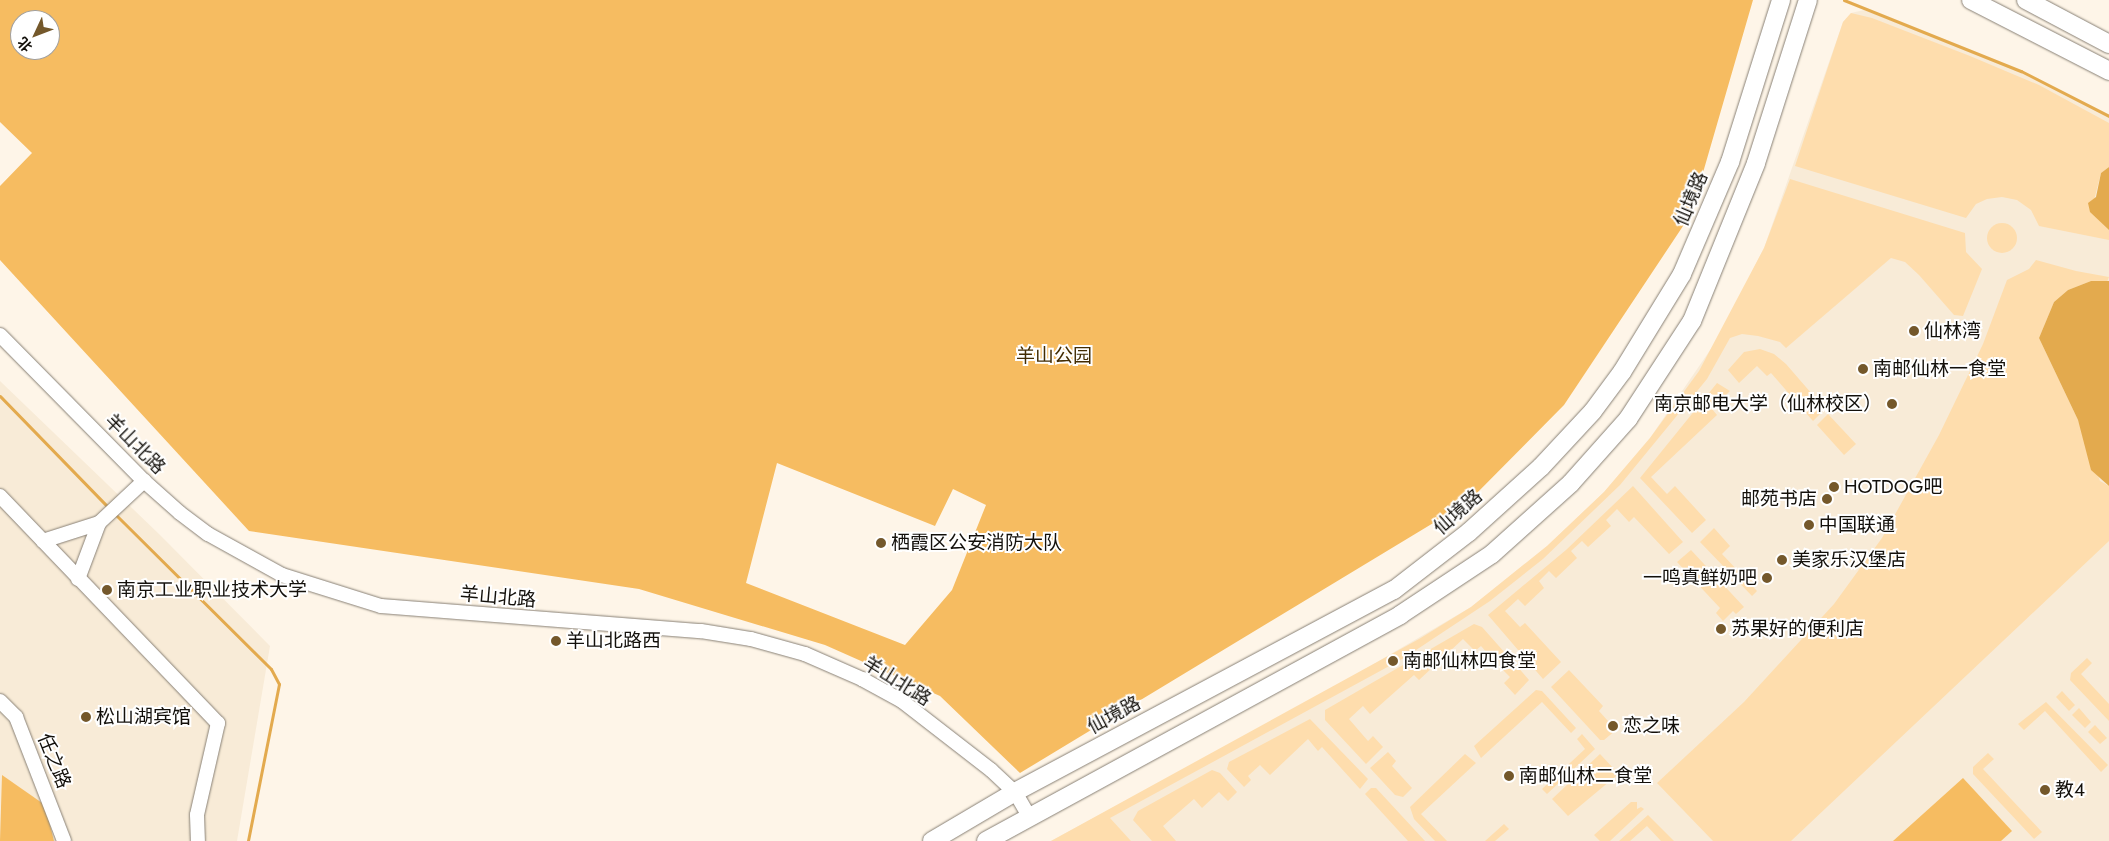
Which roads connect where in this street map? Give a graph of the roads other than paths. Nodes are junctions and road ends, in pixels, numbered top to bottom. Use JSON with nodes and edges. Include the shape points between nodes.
{"nodes":[{"id":1,"x":1781,"y":0,"type":"edge"},
{"id":2,"x":1972,"y":0,"type":"edge"},
{"id":3,"x":2026,"y":0,"type":"edge"},
{"id":4,"x":1807,"y":2,"type":"edge"},
{"id":5,"x":2109,"y":44,"type":"edge"},
{"id":6,"x":2109,"y":71,"type":"edge"},
{"id":7,"x":0,"y":335,"type":"edge"},
{"id":8,"x":144,"y":481,"type":"junction"},
{"id":9,"x":0,"y":496,"type":"edge"},
{"id":10,"x":99,"y":523,"type":"junction"},
{"id":11,"x":43,"y":541,"type":"junction"},
{"id":12,"x":78,"y":580,"type":"junction"},
{"id":13,"x":0,"y":701,"type":"edge"},
{"id":14,"x":1015,"y":792,"type":"junction"},
{"id":15,"x":1029,"y":816,"type":"junction"},
{"id":16,"x":64,"y":841,"type":"edge"},
{"id":17,"x":198,"y":841,"type":"edge"},
{"id":18,"x":932,"y":841,"type":"edge"},
{"id":19,"x":986,"y":841,"type":"edge"}],
"edges":[{"from":1,"to":14,"type":"main road","name":"仙境路","via":[[1730,162],[1682,274],[1616,380],[1593,411],[1541,467],[1469,532],[1394,590]]},
{"from":2,"to":6,"type":"main road"},
{"from":3,"to":5,"type":"main road"},
{"from":4,"to":15,"type":"main road","via":[[1756,163],[1692,321],[1652,386],[1602,451],[1498,548],[1444,588]]},
{"from":7,"to":8,"type":"street","name":"羊山北路"},
{"from":8,"to":10,"type":"street"},
{"from":8,"to":14,"type":"street","name":"羊山北路","via":[[208,534],[249,558],[319,589],[382,606],[700,631],[751,639],[805,654],[902,701]]},
{"from":9,"to":11,"type":"street"},
{"from":10,"to":11,"type":"street"},
{"from":10,"to":12,"type":"street"},
{"from":11,"to":12,"type":"street"},
{"from":12,"to":17,"type":"street","via":[[218,724],[197,815]]},
{"from":13,"to":16,"type":"street","name":"任之路","via":[[16,717]]},
{"from":14,"to":15,"type":"street","name":"羊山北路"},
{"from":14,"to":18,"type":"main road","name":"仙境路"},
{"from":15,"to":19,"type":"main road"}]}
